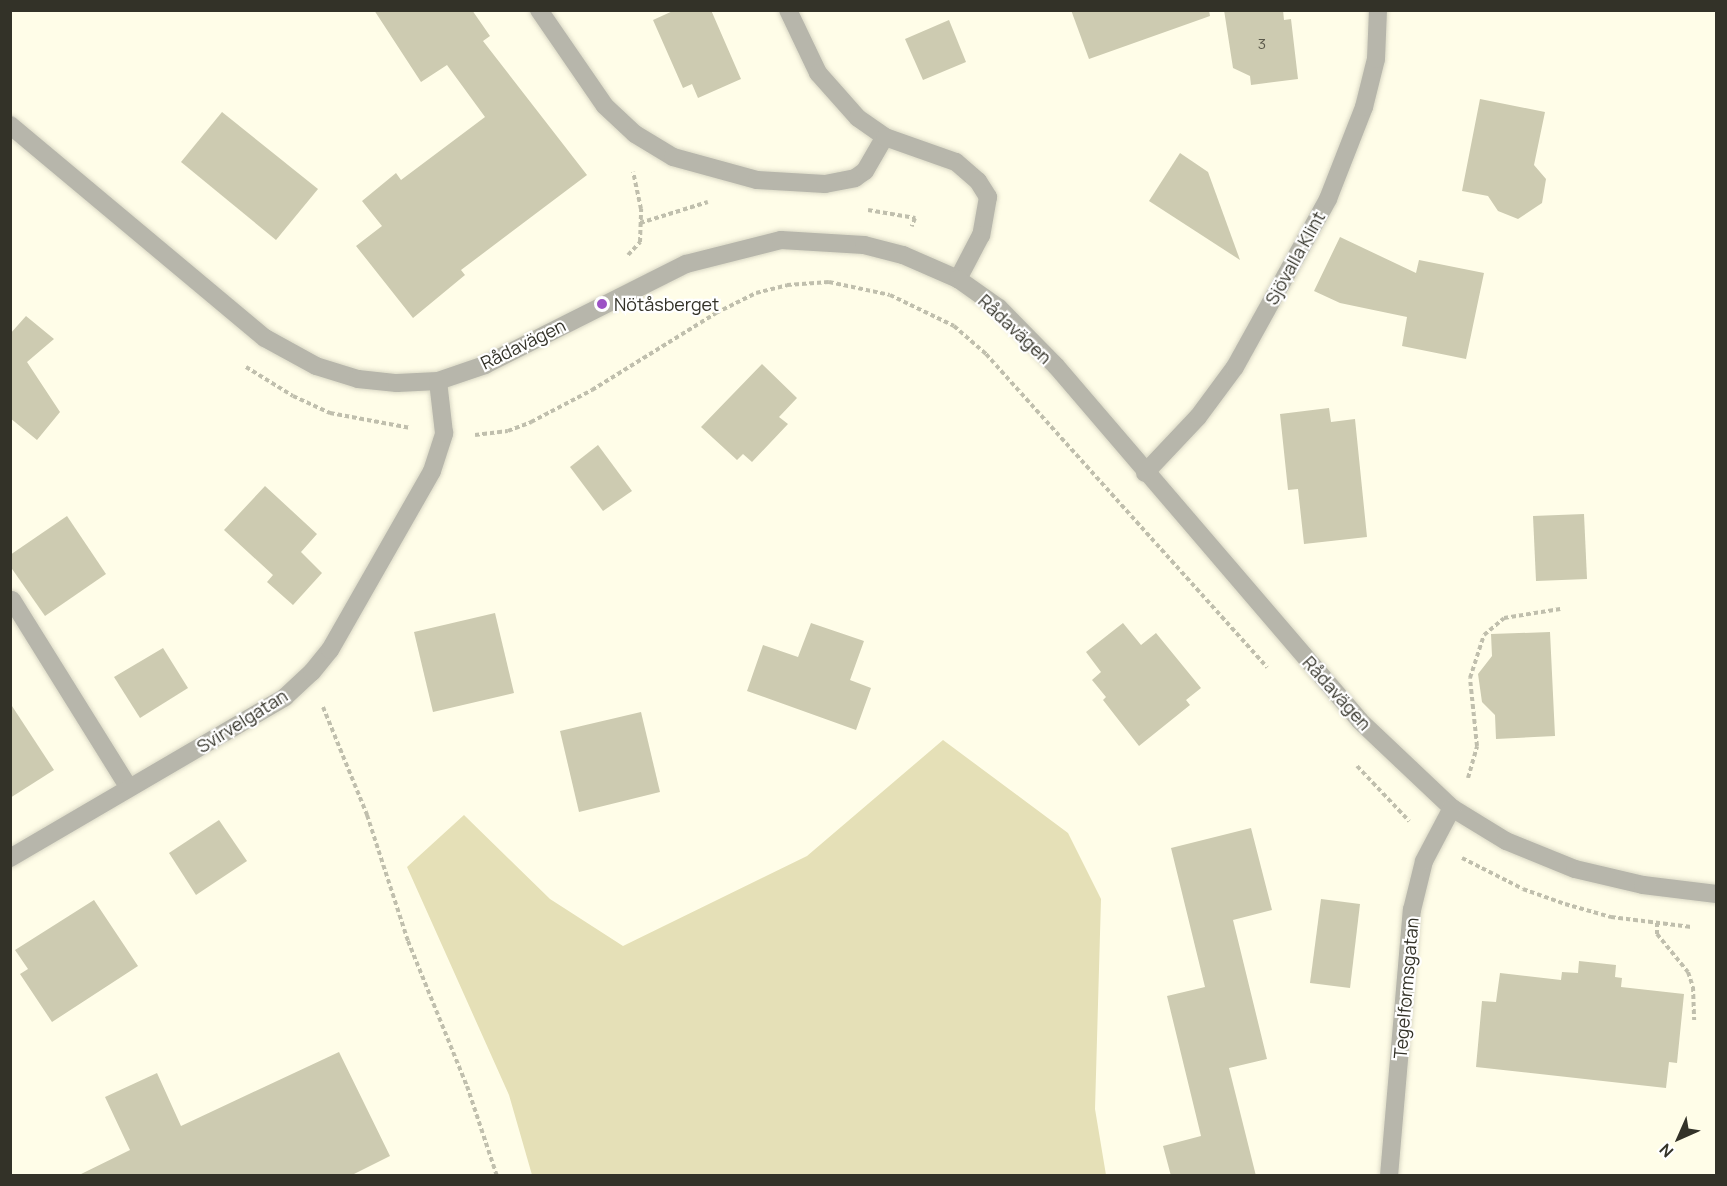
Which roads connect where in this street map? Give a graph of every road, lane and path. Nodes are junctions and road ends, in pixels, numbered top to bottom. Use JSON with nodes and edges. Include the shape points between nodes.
{"nodes":[{"id":1,"x":539,"y":10,"type":"edge"},
{"id":2,"x":788,"y":10,"type":"edge"},
{"id":3,"x":1378,"y":10,"type":"edge"},
{"id":4,"x":10,"y":125,"type":"edge"},
{"id":5,"x":885,"y":137,"type":"junction"},
{"id":6,"x":634,"y":177,"type":"dead end"},
{"id":7,"x":861,"y":209,"type":"dead end"},
{"id":8,"x":915,"y":218,"type":"dead end"},
{"id":9,"x":627,"y":255,"type":"dead end"},
{"id":10,"x":958,"y":279,"type":"junction"},
{"id":11,"x":986,"y":354,"type":"dead end"},
{"id":12,"x":242,"y":363,"type":"dead end"},
{"id":13,"x":438,"y":381,"type":"junction"},
{"id":14,"x":444,"y":433,"type":"junction"},
{"id":15,"x":1145,"y":473,"type":"junction"},
{"id":16,"x":12,"y":600,"type":"edge"},
{"id":17,"x":1560,"y":609,"type":"dead end"},
{"id":18,"x":322,"y":705,"type":"dead end"},
{"id":19,"x":1467,"y":782,"type":"dead end"},
{"id":20,"x":129,"y":788,"type":"junction"},
{"id":21,"x":1452,"y":807,"type":"junction"},
{"id":22,"x":10,"y":858,"type":"edge"},
{"id":23,"x":1716,"y":894,"type":"edge"},
{"id":24,"x":1657,"y":924,"type":"dead end"},
{"id":25,"x":1694,"y":1020,"type":"dead end"},
{"id":26,"x":497,"y":1176,"type":"edge"},
{"id":27,"x":1389,"y":1176,"type":"edge"}],
"edges":[{"from":1,"to":5,"type":"street","via":[[606,106],[635,134],[673,157],[757,180],[825,184],[845,182],[865,171]]},
{"from":2,"to":5,"type":"street","via":[[818,73],[858,118]]},
{"from":3,"to":15,"type":"street","name":"Sjövalla Klint","via":[[1376,59],[1364,107],[1328,199],[1235,368],[1198,417]]},
{"from":4,"to":13,"type":"street","name":"Rådavägen","via":[[265,338],[316,366],[358,379],[397,383]]},
{"from":5,"to":10,"type":"street","via":[[956,162],[988,196],[981,236]]},
{"from":6,"to":9,"type":"path","via":[[641,209],[640,242]]},
{"from":7,"to":8,"type":"path"},
{"from":10,"to":13,"type":"street","name":"Rådavägen","via":[[903,255],[864,245],[781,240],[743,247],[686,264],[495,360]]},
{"from":10,"to":15,"type":"street","name":"Rådavägen","via":[[999,308],[1056,366]]},
{"from":11,"to":14,"type":"path","via":[[954,326],[890,295],[829,282],[787,285],[756,293],[716,313],[592,390],[531,422],[490,434]]},
{"from":12,"to":14,"type":"path","via":[[293,396],[330,413]]},
{"from":13,"to":14,"type":"street","name":"Svirvelgatan"},
{"from":14,"to":20,"type":"street","name":"Svirvelgatan","via":[[432,471],[330,650],[312,672],[285,697]]},
{"from":15,"to":21,"type":"street","name":"Rådavägen","via":[[1360,721]]},
{"from":16,"to":20,"type":"street"},
{"from":17,"to":19,"type":"path","via":[[1504,618],[1484,635],[1470,678],[1477,746]]},
{"from":18,"to":26,"type":"path","via":[[367,815],[408,941],[467,1086]]},
{"from":20,"to":22,"type":"street","name":"Svirvelgatan"},
{"from":21,"to":23,"type":"street","name":"Rådavägen","via":[[1506,841],[1575,869],[1643,885]]},
{"from":21,"to":27,"type":"street","name":"Tegelformsgatan","via":[[1424,861],[1412,910]]},
{"from":24,"to":25,"type":"path","via":[[1657,934],[1688,972],[1693,987]]}]}
